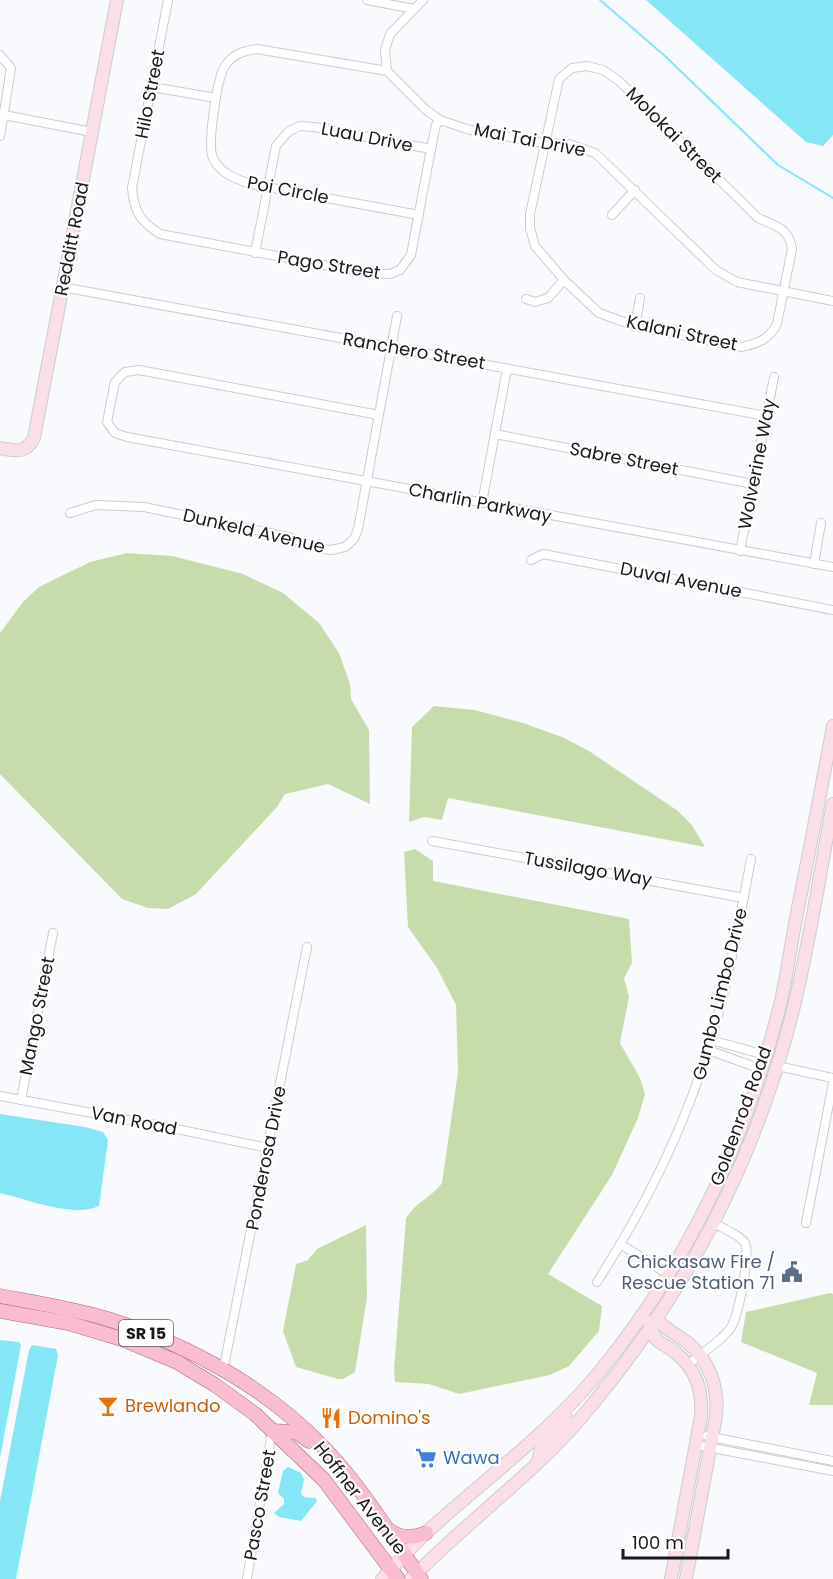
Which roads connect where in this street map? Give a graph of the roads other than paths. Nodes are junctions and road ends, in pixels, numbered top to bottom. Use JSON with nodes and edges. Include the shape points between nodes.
{"nodes":[{"id":1,"x":117,"y":0,"type":"edge"},
{"id":2,"x":168,"y":0,"type":"edge"},
{"id":3,"x":368,"y":0,"type":"edge"},
{"id":4,"x":423,"y":0,"type":"edge"},
{"id":5,"x":414,"y":9,"type":"junction"},
{"id":6,"x":0,"y":55,"type":"edge"},
{"id":7,"x":387,"y":71,"type":"junction"},
{"id":8,"x":152,"y":87,"type":"junction"},
{"id":9,"x":216,"y":98,"type":"junction"},
{"id":10,"x":4,"y":115,"type":"junction"},
{"id":11,"x":440,"y":120,"type":"junction"},
{"id":12,"x":92,"y":132,"type":"junction"},
{"id":13,"x":0,"y":136,"type":"edge"},
{"id":14,"x":544,"y":143,"type":"junction"},
{"id":15,"x":431,"y":149,"type":"junction"},
{"id":16,"x":268,"y":187,"type":"junction"},
{"id":17,"x":132,"y":188,"type":"joint"},
{"id":18,"x":636,"y":190,"type":"junction"},
{"id":19,"x":419,"y":215,"type":"junction"},
{"id":20,"x":612,"y":215,"type":"dead end"},
{"id":21,"x":255,"y":253,"type":"junction"},
{"id":22,"x":564,"y":280,"type":"junction"},
{"id":23,"x":62,"y":287,"type":"junction"},
{"id":24,"x":783,"y":292,"type":"junction"},
{"id":25,"x":640,"y":298,"type":"dead end"},
{"id":26,"x":526,"y":299,"type":"dead end"},
{"id":27,"x":833,"y":301,"type":"edge"},
{"id":28,"x":398,"y":316,"type":"dead end"},
{"id":29,"x":634,"y":326,"type":"junction"},
{"id":30,"x":392,"y":347,"type":"junction"},
{"id":31,"x":507,"y":369,"type":"junction"},
{"id":32,"x":774,"y":377,"type":"dead end"},
{"id":33,"x":379,"y":416,"type":"junction"},
{"id":34,"x":766,"y":416,"type":"junction"},
{"id":35,"x":495,"y":434,"type":"junction"},
{"id":36,"x":0,"y":448,"type":"edge"},
{"id":37,"x":366,"y":481,"type":"junction"},
{"id":38,"x":753,"y":483,"type":"junction"},
{"id":39,"x":482,"y":503,"type":"junction"},
{"id":40,"x":70,"y":513,"type":"dead end"},
{"id":41,"x":821,"y":523,"type":"dead end"},
{"id":42,"x":740,"y":551,"type":"junction"},
{"id":43,"x":531,"y":560,"type":"dead end"},
{"id":44,"x":814,"y":564,"type":"junction"},
{"id":45,"x":833,"y":567,"type":"edge"},
{"id":46,"x":833,"y":610,"type":"edge"},
{"id":47,"x":833,"y":726,"type":"edge"},
{"id":48,"x":819,"y":801,"type":"junction"},
{"id":49,"x":833,"y":804,"type":"edge"},
{"id":50,"x":813,"y":832,"type":"junction"},
{"id":51,"x":830,"y":834,"type":"edge"},
{"id":52,"x":432,"y":841,"type":"dead end"},
{"id":53,"x":751,"y":858,"type":"dead end"},
{"id":54,"x":744,"y":898,"type":"junction"},
{"id":55,"x":53,"y":933,"type":"dead end"},
{"id":56,"x":307,"y":947,"type":"dead end"},
{"id":57,"x":803,"y":964,"type":"junction"},
{"id":58,"x":711,"y":1040,"type":"junction"},
{"id":59,"x":734,"y":1047,"type":"junction"},
{"id":60,"x":708,"y":1050,"type":"junction"},
{"id":61,"x":765,"y":1055,"type":"junction"},
{"id":62,"x":730,"y":1058,"type":"junction"},
{"id":63,"x":777,"y":1066,"type":"junction"},
{"id":64,"x":761,"y":1069,"type":"junction"},
{"id":65,"x":833,"y":1078,"type":"edge"},
{"id":66,"x":833,"y":1083,"type":"edge"},
{"id":67,"x":0,"y":1096,"type":"edge"},
{"id":68,"x":21,"y":1100,"type":"junction"},
{"id":69,"x":268,"y":1148,"type":"junction"},
{"id":70,"x":714,"y":1223,"type":"junction"},
{"id":71,"x":806,"y":1223,"type":"dead end"},
{"id":72,"x":620,"y":1244,"type":"junction"},
{"id":73,"x":668,"y":1274,"type":"junction"},
{"id":74,"x":597,"y":1282,"type":"dead end"},
{"id":75,"x":657,"y":1292,"type":"junction"},
{"id":76,"x":0,"y":1296,"type":"edge"},
{"id":77,"x":0,"y":1311,"type":"edge"},
{"id":78,"x":655,"y":1323,"type":"junction"},
{"id":79,"x":700,"y":1354,"type":"junction"},
{"id":80,"x":688,"y":1365,"type":"junction"},
{"id":81,"x":190,"y":1369,"type":"junction"},
{"id":82,"x":221,"y":1369,"type":"junction"},
{"id":83,"x":596,"y":1376,"type":"junction"},
{"id":84,"x":277,"y":1405,"type":"junction"},
{"id":85,"x":272,"y":1431,"type":"junction"},
{"id":86,"x":697,"y":1440,"type":"junction"},
{"id":87,"x":711,"y":1442,"type":"junction"},
{"id":88,"x":525,"y":1449,"type":"junction"},
{"id":89,"x":833,"y":1461,"type":"edge"},
{"id":90,"x":538,"y":1462,"type":"junction"},
{"id":91,"x":833,"y":1471,"type":"edge"},
{"id":92,"x":348,"y":1476,"type":"junction"},
{"id":93,"x":476,"y":1517,"type":"junction"},
{"id":94,"x":386,"y":1528,"type":"junction"},
{"id":95,"x":426,"y":1533,"type":"junction"},
{"id":96,"x":405,"y":1555,"type":"junction"},
{"id":97,"x":390,"y":1576,"type":"edge"},
{"id":98,"x":416,"y":1577,"type":"edge"},
{"id":99,"x":247,"y":1579,"type":"edge"},
{"id":100,"x":671,"y":1579,"type":"edge"},
{"id":101,"x":686,"y":1579,"type":"edge"}],
"edges":[{"from":1,"to":12,"type":"main road","name":"Redditt Road"},
{"from":2,"to":8,"type":"street","name":"Hilo Street"},
{"from":3,"to":5,"type":"street"},
{"from":4,"to":5,"type":"street"},
{"from":5,"to":7,"type":"street","via":[[390,34],[385,51]]},
{"from":6,"to":10,"type":"street","via":[[11,68]]},
{"from":7,"to":9,"type":"street","name":"Poi Circle","via":[[257,49],[240,52],[224,67]]},
{"from":7,"to":11,"type":"street","name":"Mai Tai Drive"},
{"from":8,"to":9,"type":"street"},
{"from":8,"to":17,"type":"street","name":"Hilo Street"},
{"from":9,"to":16,"type":"street","name":"Poi Circle","via":[[210,138],[212,156],[220,169],[235,179]]},
{"from":10,"to":12,"type":"street"},
{"from":10,"to":13,"type":"street"},
{"from":11,"to":14,"type":"street","name":"Mai Tai Drive","via":[[470,130]]},
{"from":11,"to":15,"type":"street","name":"Pago Street"},
{"from":12,"to":23,"type":"main road","name":"Redditt Road"},
{"from":14,"to":18,"type":"street","name":"Mai Tai Drive","via":[[569,144],[595,153]]},
{"from":14,"to":22,"type":"street","name":"Kalani Street","via":[[530,228],[535,246]]},
{"from":14,"to":24,"type":"street","name":"Molokai Street","via":[[559,79],[572,68],[603,70],[619,81],[758,218],[783,229],[792,249]]},
{"from":15,"to":16,"type":"street","name":"Luau Drive","via":[[300,126],[289,131],[276,146]]},
{"from":15,"to":19,"type":"street","name":"Pago Street"},
{"from":16,"to":19,"type":"street","name":"Poi Circle"},
{"from":16,"to":21,"type":"street","name":"Luau Drive"},
{"from":17,"to":21,"type":"street","name":"Pago Street","via":[[133,206],[145,224],[160,234]]},
{"from":18,"to":20,"type":"street"},
{"from":18,"to":24,"type":"street","name":"Mai Tai Drive","via":[[716,270],[737,282]]},
{"from":19,"to":21,"type":"street","name":"Pago Street","via":[[411,255],[400,270],[390,274]]},
{"from":22,"to":26,"type":"street","via":[[548,298],[535,302]]},
{"from":22,"to":29,"type":"street","name":"Kalani Street","via":[[599,313]]},
{"from":23,"to":30,"type":"street","name":"Ranchero Street"},
{"from":23,"to":36,"type":"main road","name":"Redditt Road","via":[[34,438],[21,451]]},
{"from":24,"to":27,"type":"street","name":"Mai Tai Drive"},
{"from":24,"to":29,"type":"street","name":"Kalani Street","via":[[777,324],[760,343],[742,347]]},
{"from":25,"to":29,"type":"street"},
{"from":28,"to":30,"type":"street","name":"Dunkeld Avenue"},
{"from":30,"to":31,"type":"street","name":"Ranchero Street"},
{"from":30,"to":33,"type":"street","name":"Dunkeld Avenue"},
{"from":31,"to":34,"type":"street","name":"Ranchero Street"},
{"from":31,"to":35,"type":"street"},
{"from":32,"to":34,"type":"street","name":"Wolverine Way"},
{"from":33,"to":37,"type":"street","name":"Dunkeld Avenue"},
{"from":33,"to":37,"type":"street","name":"Charlin Parkway","via":[[139,370],[125,372],[115,382],[107,422],[116,433]]},
{"from":34,"to":38,"type":"street","name":"Wolverine Way"},
{"from":35,"to":38,"type":"street","name":"Sabre Street"},
{"from":35,"to":39,"type":"street"},
{"from":37,"to":39,"type":"street","name":"Charlin Parkway"},
{"from":37,"to":40,"type":"street","name":"Dunkeld Avenue","via":[[354,539],[345,547],[331,550],[289,537],[144,507],[96,505]]},
{"from":38,"to":42,"type":"street","name":"Wolverine Way"},
{"from":39,"to":42,"type":"street","name":"Charlin Parkway"},
{"from":41,"to":44,"type":"street"},
{"from":42,"to":44,"type":"street","name":"Charlin Parkway"},
{"from":43,"to":46,"type":"street","name":"Duval Avenue","via":[[543,554]]},
{"from":44,"to":45,"type":"street","name":"Charlin Parkway"},
{"from":47,"to":48,"type":"main road","name":"Goldenrod Road"},
{"from":48,"to":50,"type":"main road","name":"Goldenrod Road"},
{"from":48,"to":51,"type":"main road","via":[[821,835]]},
{"from":49,"to":51,"type":"main road","name":"Goldenrod Road"},
{"from":50,"to":57,"type":"main road","via":[[819,845],[801,940]]},
{"from":50,"to":61,"type":"main road","name":"Goldenrod Road","via":[[781,1001]]},
{"from":51,"to":57,"type":"main road","name":"Goldenrod Road"},
{"from":52,"to":54,"type":"street","name":"Tussilago Way"},
{"from":53,"to":54,"type":"street","name":"Gumbo Limbo Drive"},
{"from":54,"to":58,"type":"street","name":"Gumbo Limbo Drive"},
{"from":55,"to":68,"type":"street","name":"Mango Street"},
{"from":56,"to":69,"type":"street","name":"Ponderosa Drive"},
{"from":57,"to":63,"type":"main road","name":"Goldenrod Road"},
{"from":58,"to":59,"type":"street"},
{"from":58,"to":60,"type":"street","name":"Gumbo Limbo Drive"},
{"from":59,"to":61,"type":"street"},
{"from":59,"to":62,"type":"street"},
{"from":60,"to":62,"type":"street"},
{"from":60,"to":72,"type":"street","name":"Gumbo Limbo Drive","via":[[665,1162]]},
{"from":61,"to":64,"type":"main road","name":"Goldenrod Road"},
{"from":62,"to":64,"type":"street"},
{"from":63,"to":65,"type":"street"},
{"from":63,"to":70,"type":"main road","name":"Goldenrod Road","via":[[740,1170]]},
{"from":64,"to":73,"type":"main road","name":"Goldenrod Road","via":[[726,1166]]},
{"from":66,"to":71,"type":"street"},
{"from":67,"to":68,"type":"street","name":"Van Road"},
{"from":68,"to":69,"type":"street","name":"Van Road"},
{"from":69,"to":82,"type":"street","name":"Ponderosa Drive"},
{"from":70,"to":78,"type":"main road","name":"Goldenrod Road"},
{"from":70,"to":79,"type":"street","via":[[741,1238],[747,1257],[734,1322]]},
{"from":72,"to":73,"type":"street"},
{"from":72,"to":74,"type":"street","name":"Gumbo Limbo Drive"},
{"from":73,"to":75,"type":"main road","name":"Goldenrod Road"},
{"from":75,"to":78,"type":"main road","via":[[648,1319]]},
{"from":75,"to":83,"type":"main road","name":"Goldenrod Road"},
{"from":76,"to":82,"type":"main road","name":"Hoffner Avenue","number":"SR 15","via":[[109,1320],[160,1338]]},
{"from":77,"to":81,"type":"main road","name":"Hoffner Avenue","number":"SR 15","via":[[114,1336]]},
{"from":78,"to":79,"type":"main road"},
{"from":78,"to":80,"type":"main road","via":[[655,1338]]},
{"from":78,"to":90,"type":"main road","name":"Goldenrod Road","via":[[579,1420]]},
{"from":79,"to":80,"type":"street"},
{"from":79,"to":87,"type":"main road","via":[[717,1392]]},
{"from":80,"to":86,"type":"main road","via":[[701,1393]]},
{"from":81,"to":84,"type":"main road","via":[[201,1371],[236,1395]]},
{"from":81,"to":85,"type":"main road","name":"Hoffner Avenue","number":"SR 15","via":[[232,1396]]},
{"from":82,"to":84,"type":"main road","name":"Hoffner Avenue","number":"SR 15"},
{"from":83,"to":88,"type":"main road","name":"Goldenrod Road"},
{"from":83,"to":90,"type":"main road","via":[[589,1394],[542,1447]]},
{"from":84,"to":92,"type":"main road","name":"Hoffner Avenue","number":"SR 15"},
{"from":85,"to":92,"type":"main road","via":[[296,1432]]},
{"from":85,"to":97,"type":"main road","name":"Hoffner Avenue","number":"SR 15","via":[[324,1480]]},
{"from":85,"to":99,"type":"street","name":"Pasco Street"},
{"from":86,"to":87,"type":"street"},
{"from":86,"to":100,"type":"main road"},
{"from":87,"to":89,"type":"street"},
{"from":87,"to":91,"type":"street"},
{"from":87,"to":101,"type":"main road"},
{"from":88,"to":93,"type":"main road","via":[[526,1462],[521,1469],[489,1498]]},
{"from":88,"to":95,"type":"main road","name":"Goldenrod Road"},
{"from":90,"to":93,"type":"main road","name":"Goldenrod Road"},
{"from":92,"to":94,"type":"main road","name":"Hoffner Avenue","number":"SR 15"},
{"from":93,"to":98,"type":"main road","name":"Goldenrod Road"},
{"from":94,"to":95,"type":"main road","via":[[408,1537]]},
{"from":94,"to":96,"type":"main road","name":"Hoffner Avenue","number":"SR 15"},
{"from":95,"to":96,"type":"main road","name":"Goldenrod Road"},
{"from":96,"to":97,"type":"main road","name":"Goldenrod Road"},
{"from":96,"to":98,"type":"main road","name":"Hoffner Avenue","number":"SR 15"}]}
